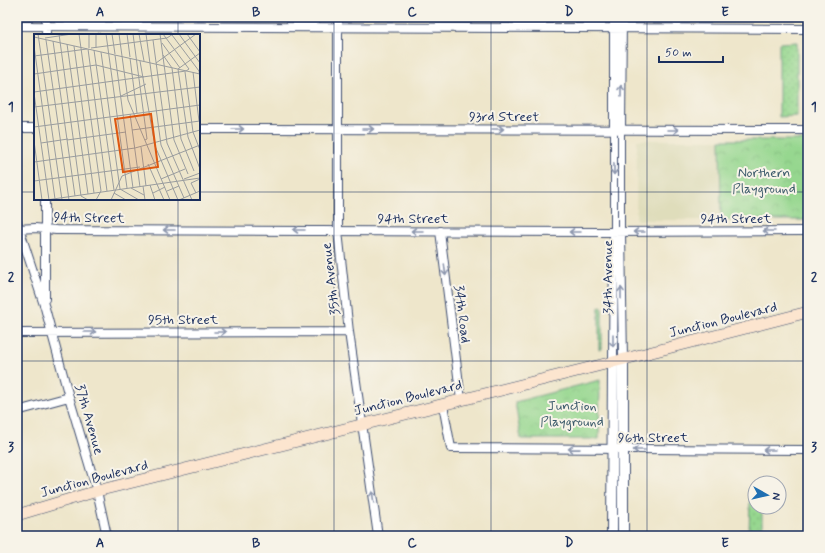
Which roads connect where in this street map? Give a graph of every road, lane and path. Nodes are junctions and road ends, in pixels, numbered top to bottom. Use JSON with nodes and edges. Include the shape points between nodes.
{"nodes":[{"id":1,"x":46,"y":17,"type":"edge"},
{"id":2,"x":338,"y":17,"type":"edge"},
{"id":3,"x":614,"y":17,"type":"edge"},
{"id":4,"x":622,"y":17,"type":"edge"},
{"id":5,"x":17,"y":26,"type":"edge"},
{"id":6,"x":338,"y":27,"type":"junction"},
{"id":7,"x":618,"y":28,"type":"junction"},
{"id":8,"x":808,"y":29,"type":"edge"},
{"id":9,"x":46,"y":31,"type":"edge"},
{"id":10,"x":17,"y":128,"type":"edge"},
{"id":11,"x":34,"y":128,"type":"edge"},
{"id":12,"x":200,"y":129,"type":"edge"},
{"id":13,"x":337,"y":129,"type":"junction"},
{"id":14,"x":617,"y":130,"type":"junction"},
{"id":15,"x":808,"y":130,"type":"edge"},
{"id":16,"x":45,"y":200,"type":"edge"},
{"id":17,"x":18,"y":227,"type":"edge"},
{"id":18,"x":45,"y":229,"type":"junction"},
{"id":19,"x":338,"y":230,"type":"junction"},
{"id":20,"x":440,"y":231,"type":"junction"},
{"id":21,"x":808,"y":231,"type":"edge"},
{"id":22,"x":617,"y":232,"type":"junction"},
{"id":23,"x":45,"y":308,"type":"junction"},
{"id":24,"x":808,"y":312,"type":"edge"},
{"id":25,"x":349,"y":332,"type":"junction"},
{"id":26,"x":17,"y":333,"type":"edge"},
{"id":27,"x":51,"y":333,"type":"junction"},
{"id":28,"x":618,"y":361,"type":"junction"},
{"id":29,"x":69,"y":397,"type":"junction"},
{"id":30,"x":461,"y":400,"type":"junction"},
{"id":31,"x":443,"y":405,"type":"junction"},
{"id":32,"x":17,"y":411,"type":"edge"},
{"id":33,"x":363,"y":424,"type":"junction"},
{"id":34,"x":618,"y":450,"type":"junction"},
{"id":35,"x":808,"y":450,"type":"edge"},
{"id":36,"x":97,"y":491,"type":"junction"},
{"id":37,"x":17,"y":515,"type":"edge"},
{"id":38,"x":107,"y":536,"type":"edge"},
{"id":39,"x":378,"y":536,"type":"edge"},
{"id":40,"x":612,"y":536,"type":"edge"},
{"id":41,"x":623,"y":536,"type":"edge"}],
"edges":[{"from":1,"to":9,"type":"street"},
{"from":2,"to":6,"type":"street","name":"35th Avenue"},
{"from":3,"to":7,"type":"street","name":"34th Avenue"},
{"from":4,"to":7,"type":"street","name":"34th Avenue"},
{"from":5,"to":9,"type":"street"},
{"from":6,"to":7,"type":"street"},
{"from":6,"to":9,"type":"street"},
{"from":6,"to":13,"type":"street","name":"35th Avenue"},
{"from":7,"to":8,"type":"street"},
{"from":7,"to":14,"type":"street","name":"34th Avenue"},
{"from":10,"to":11,"type":"street"},
{"from":12,"to":13,"type":"street","name":"93rd Street","one_way":true},
{"from":13,"to":14,"type":"street","name":"93rd Street","one_way":true},
{"from":13,"to":19,"type":"street","name":"35th Avenue"},
{"from":14,"to":15,"type":"street","name":"93rd Street","one_way":true},
{"from":14,"to":22,"type":"street","name":"34th Avenue"},
{"from":16,"to":18,"type":"street"},
{"from":17,"to":18,"type":"street","name":"94th Street"},
{"from":17,"to":23,"type":"street"},
{"from":19,"to":18,"type":"street","name":"94th Street","one_way":true},
{"from":18,"to":23,"type":"street"},
{"from":20,"to":19,"type":"street","name":"94th Street","one_way":true},
{"from":19,"to":25,"type":"street","name":"35th Avenue"},
{"from":22,"to":20,"type":"street","name":"94th Street","one_way":true},
{"from":20,"to":30,"type":"street","name":"34th Road","one_way":true},
{"from":21,"to":22,"type":"street","name":"94th Street","one_way":true},
{"from":22,"to":28,"type":"street","name":"34th Avenue"},
{"from":23,"to":27,"type":"street","name":"37th Avenue"},
{"from":24,"to":28,"type":"main road","name":"Junction Boulevard"},
{"from":27,"to":25,"type":"street","name":"95th Street","one_way":true},
{"from":25,"to":33,"type":"street","name":"35th Avenue"},
{"from":26,"to":27,"type":"street","name":"95th Street"},
{"from":27,"to":29,"type":"street","name":"37th Avenue"},
{"from":28,"to":30,"type":"main road","name":"Junction Boulevard"},
{"from":28,"to":34,"type":"street","name":"34th Avenue"},
{"from":29,"to":32,"type":"street"},
{"from":29,"to":36,"type":"street","name":"37th Avenue"},
{"from":30,"to":31,"type":"main road","name":"Junction Boulevard"},
{"from":31,"to":33,"type":"main road","name":"Junction Boulevard"},
{"from":34,"to":31,"type":"street","name":"96th Street","one_way":true,"via":[[451,448]]},
{"from":33,"to":36,"type":"main road","name":"Junction Boulevard"},
{"from":39,"to":33,"type":"street","name":"35th Avenue","one_way":true},
{"from":35,"to":34,"type":"street","name":"96th Street","one_way":true},
{"from":34,"to":40,"type":"street","name":"34th Avenue"},
{"from":34,"to":41,"type":"street","name":"34th Avenue"},
{"from":36,"to":37,"type":"main road","name":"Junction Boulevard"},
{"from":36,"to":38,"type":"street","name":"37th Avenue"}]}
